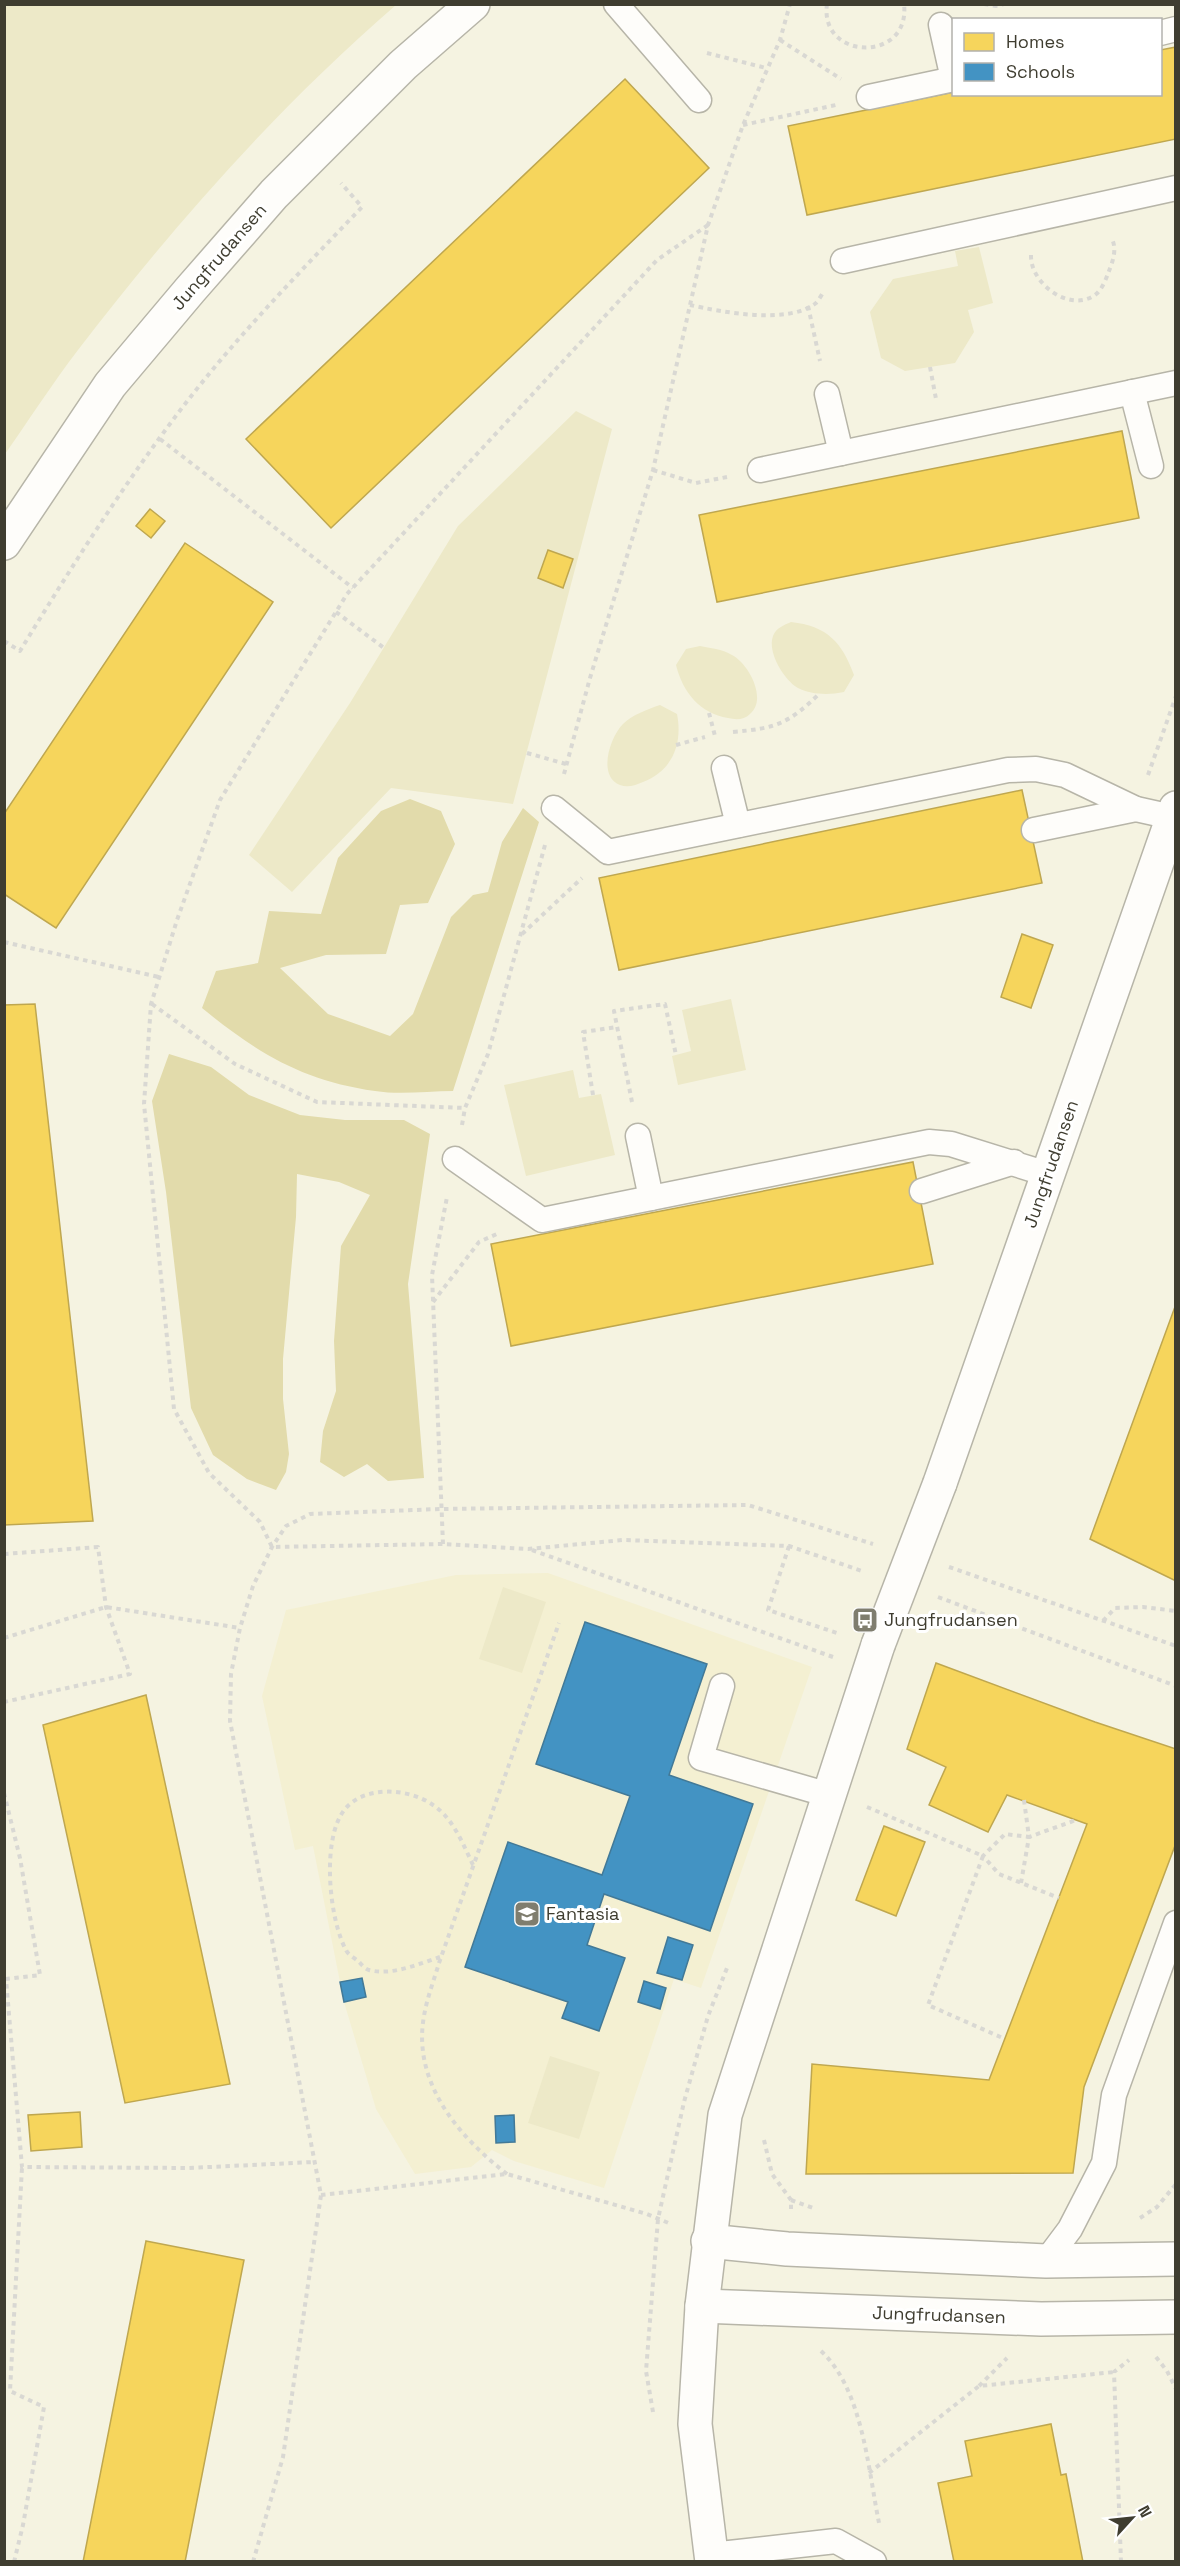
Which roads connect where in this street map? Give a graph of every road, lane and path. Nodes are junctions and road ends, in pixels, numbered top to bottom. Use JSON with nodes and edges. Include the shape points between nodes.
{"nodes":[{"id":1,"x":473,"y":4,"type":"edge"},
{"id":2,"x":616,"y":4,"type":"edge"},
{"id":3,"x":790,"y":4,"type":"edge"},
{"id":4,"x":828,"y":4,"type":"edge"},
{"id":5,"x":904,"y":4,"type":"edge"},
{"id":6,"x":984,"y":4,"type":"edge"},
{"id":7,"x":1004,"y":4,"type":"edge"},
{"id":8,"x":941,"y":25,"type":"dead end"},
{"id":9,"x":780,"y":40,"type":"junction"},
{"id":10,"x":952,"y":74,"type":"edge"},
{"id":11,"x":952,"y":79,"type":"edge"},
{"id":12,"x":869,"y":97,"type":"junction"},
{"id":13,"x":699,"y":100,"type":"dead end"},
{"id":14,"x":743,"y":125,"type":"junction"},
{"id":15,"x":336,"y":178,"type":"dead end"},
{"id":16,"x":1176,"y":188,"type":"edge"},
{"id":17,"x":1102,"y":204,"type":"junction"},
{"id":18,"x":1026,"y":221,"type":"junction"},
{"id":19,"x":708,"y":225,"type":"junction"},
{"id":20,"x":843,"y":261,"type":"joint"},
{"id":21,"x":690,"y":305,"type":"junction"},
{"id":22,"x":808,"y":306,"type":"junction"},
{"id":23,"x":1176,"y":383,"type":"edge"},
{"id":24,"x":1132,"y":392,"type":"junction"},
{"id":25,"x":827,"y":394,"type":"joint"},
{"id":26,"x":160,"y":439,"type":"junction"},
{"id":27,"x":841,"y":453,"type":"junction"},
{"id":28,"x":1151,"y":465,"type":"dead end"},
{"id":29,"x":653,"y":470,"type":"junction"},
{"id":30,"x":760,"y":470,"type":"dead end"},
{"id":31,"x":696,"y":483,"type":"dead end"},
{"id":32,"x":4,"y":543,"type":"edge"},
{"id":33,"x":353,"y":588,"type":"junction"},
{"id":34,"x":336,"y":612,"type":"junction"},
{"id":35,"x":4,"y":641,"type":"edge"},
{"id":36,"x":384,"y":648,"type":"dead end"},
{"id":37,"x":820,"y":693,"type":"dead end"},
{"id":38,"x":676,"y":745,"type":"dead end"},
{"id":39,"x":527,"y":753,"type":"dead end"},
{"id":40,"x":566,"y":764,"type":"junction"},
{"id":41,"x":724,"y":768,"type":"dead end"},
{"id":42,"x":554,"y":808,"type":"junction"},
{"id":43,"x":1136,"y":809,"type":"junction"},
{"id":44,"x":1174,"y":813,"type":"edge"},
{"id":45,"x":738,"y":825,"type":"junction"},
{"id":46,"x":1034,"y":830,"type":"dead end"},
{"id":47,"x":608,"y":852,"type":"junction"},
{"id":48,"x":520,"y":935,"type":"junction"},
{"id":49,"x":4,"y":942,"type":"edge"},
{"id":50,"x":159,"y":977,"type":"junction"},
{"id":51,"x":151,"y":1004,"type":"junction"},
{"id":52,"x":617,"y":1026,"type":"junction"},
{"id":53,"x":676,"y":1055,"type":"dead end"},
{"id":54,"x":592,"y":1095,"type":"dead end"},
{"id":55,"x":465,"y":1108,"type":"junction"},
{"id":56,"x":638,"y":1136,"type":"joint"},
{"id":57,"x":455,"y":1159,"type":"junction"},
{"id":58,"x":1014,"y":1162,"type":"junction"},
{"id":59,"x":1047,"y":1174,"type":"junction"},
{"id":60,"x":922,"y":1191,"type":"dead end"},
{"id":61,"x":651,"y":1198,"type":"junction"},
{"id":62,"x":534,"y":1215,"type":"junction"},
{"id":63,"x":432,"y":1303,"type":"junction"},
{"id":64,"x":440,"y":1509,"type":"junction"},
{"id":65,"x":443,"y":1544,"type":"junction"},
{"id":66,"x":789,"y":1546,"type":"junction"},
{"id":67,"x":272,"y":1547,"type":"junction"},
{"id":68,"x":883,"y":1547,"type":"dead end"},
{"id":69,"x":528,"y":1549,"type":"junction"},
{"id":70,"x":4,"y":1554,"type":"edge"},
{"id":71,"x":939,"y":1564,"type":"dead end"},
{"id":72,"x":866,"y":1572,"type":"dead end"},
{"id":73,"x":932,"y":1595,"type":"dead end"},
{"id":74,"x":106,"y":1607,"type":"junction"},
{"id":75,"x":1176,"y":1611,"type":"edge"},
{"id":76,"x":1103,"y":1621,"type":"junction"},
{"id":77,"x":559,"y":1623,"type":"dead end"},
{"id":78,"x":240,"y":1628,"type":"junction"},
{"id":79,"x":845,"y":1635,"type":"dead end"},
{"id":80,"x":4,"y":1638,"type":"edge"},
{"id":81,"x":1176,"y":1646,"type":"edge"},
{"id":82,"x":841,"y":1660,"type":"dead end"},
{"id":83,"x":722,"y":1686,"type":"dead end"},
{"id":84,"x":1176,"y":1686,"type":"edge"},
{"id":85,"x":4,"y":1702,"type":"edge"},
{"id":86,"x":4,"y":1793,"type":"edge"},
{"id":87,"x":829,"y":1795,"type":"junction"},
{"id":88,"x":1024,"y":1800,"type":"dead end"},
{"id":89,"x":864,"y":1806,"type":"dead end"},
{"id":90,"x":1076,"y":1821,"type":"dead end"},
{"id":91,"x":1029,"y":1837,"type":"junction"},
{"id":92,"x":982,"y":1856,"type":"junction"},
{"id":93,"x":473,"y":1865,"type":"junction"},
{"id":94,"x":1021,"y":1883,"type":"junction"},
{"id":95,"x":1059,"y":1898,"type":"dead end"},
{"id":96,"x":1176,"y":1923,"type":"edge"},
{"id":97,"x":441,"y":1957,"type":"junction"},
{"id":98,"x":1005,"y":2038,"type":"dead end"},
{"id":99,"x":314,"y":2162,"type":"junction"},
{"id":100,"x":22,"y":2167,"type":"junction"},
{"id":101,"x":507,"y":2174,"type":"junction"},
{"id":102,"x":1176,"y":2184,"type":"edge"},
{"id":103,"x":321,"y":2196,"type":"junction"},
{"id":104,"x":1157,"y":2207,"type":"dead end"},
{"id":105,"x":708,"y":2241,"type":"junction"},
{"id":106,"x":1176,"y":2259,"type":"edge"},
{"id":107,"x":1046,"y":2261,"type":"junction"},
{"id":108,"x":702,"y":2306,"type":"junction"},
{"id":109,"x":1176,"y":2317,"type":"edge"},
{"id":110,"x":1153,"y":2352,"type":"dead end"},
{"id":111,"x":1008,"y":2358,"type":"dead end"},
{"id":112,"x":1134,"y":2358,"type":"dead end"},
{"id":113,"x":1114,"y":2372,"type":"junction"},
{"id":114,"x":979,"y":2386,"type":"junction"},
{"id":115,"x":1176,"y":2389,"type":"edge"},
{"id":116,"x":869,"y":2473,"type":"dead end"},
{"id":117,"x":711,"y":2558,"type":"edge"},
{"id":118,"x":14,"y":2562,"type":"edge"},
{"id":119,"x":253,"y":2562,"type":"edge"},
{"id":120,"x":874,"y":2562,"type":"edge"},
{"id":121,"x":1121,"y":2562,"type":"edge"}],
"edges":[{"from":1,"to":32,"type":"street","name":"Jungfrudansen","via":[[403,65],[282,186],[198,282],[110,385]]},
{"from":2,"to":13,"type":"lane"},
{"from":3,"to":9,"type":"path"},
{"from":4,"to":5,"type":"path","via":[[828,22],[834,34],[849,45],[867,49],[885,43],[898,31]]},
{"from":6,"to":7,"type":"path"},
{"from":8,"to":10,"type":"lane"},
{"from":9,"to":12,"type":"path"},
{"from":9,"to":14,"type":"path"},
{"from":11,"to":12,"type":"lane"},
{"from":12,"to":14,"type":"path"},
{"from":14,"to":19,"type":"path"},
{"from":15,"to":26,"type":"path","via":[[362,207],[274,300]]},
{"from":16,"to":17,"type":"lane"},
{"from":17,"to":18,"type":"lane"},
{"from":17,"to":18,"type":"path","via":[[1115,246],[1112,263],[1096,295],[1076,301],[1063,299],[1032,267],[1032,243]]},
{"from":18,"to":20,"type":"lane"},
{"from":19,"to":21,"type":"path"},
{"from":19,"to":33,"type":"path","via":[[657,260]]},
{"from":20,"to":22,"type":"path","via":[[816,303]]},
{"from":21,"to":22,"type":"path","via":[[751,316],[786,313]]},
{"from":21,"to":29,"type":"path"},
{"from":22,"to":25,"type":"path"},
{"from":23,"to":24,"type":"lane"},
{"from":24,"to":27,"type":"lane"},
{"from":24,"to":28,"type":"lane"},
{"from":25,"to":27,"type":"lane"},
{"from":26,"to":33,"type":"path"},
{"from":26,"to":35,"type":"path","via":[[86,543],[21,651]]},
{"from":27,"to":30,"type":"lane"},
{"from":29,"to":31,"type":"path"},
{"from":29,"to":40,"type":"path"},
{"from":33,"to":34,"type":"path"},
{"from":34,"to":36,"type":"path"},
{"from":34,"to":50,"type":"path","via":[[220,800]]},
{"from":37,"to":38,"type":"path","via":[[785,723],[714,734]]},
{"from":39,"to":40,"type":"path"},
{"from":40,"to":42,"type":"path"},
{"from":41,"to":45,"type":"lane"},
{"from":42,"to":47,"type":"lane"},
{"from":42,"to":48,"type":"path"},
{"from":43,"to":44,"type":"lane"},
{"from":43,"to":45,"type":"lane","via":[[1065,775],[1036,769],[1008,770]]},
{"from":43,"to":46,"type":"lane"},
{"from":44,"to":59,"type":"street","name":"Jungfrudansen"},
{"from":45,"to":47,"type":"lane"},
{"from":47,"to":48,"type":"path"},
{"from":48,"to":55,"type":"path","via":[[488,1054]]},
{"from":49,"to":50,"type":"path"},
{"from":50,"to":51,"type":"path"},
{"from":51,"to":55,"type":"path","via":[[235,1064],[317,1102]]},
{"from":51,"to":67,"type":"path","via":[[144,1104],[174,1409],[209,1473],[260,1522]]},
{"from":52,"to":53,"type":"path","via":[[614,1011],[665,1004]]},
{"from":52,"to":54,"type":"path","via":[[583,1032]]},
{"from":52,"to":56,"type":"path"},
{"from":55,"to":57,"type":"path"},
{"from":56,"to":61,"type":"lane"},
{"from":57,"to":62,"type":"lane"},
{"from":57,"to":63,"type":"path","via":[[432,1275]]},
{"from":58,"to":59,"type":"lane"},
{"from":58,"to":60,"type":"lane"},
{"from":58,"to":61,"type":"lane","via":[[951,1144],[929,1142]]},
{"from":59,"to":87,"type":"street","name":"Jungfrudansen","bridge":true,"via":[[940,1483],[878,1645]]},
{"from":61,"to":62,"type":"lane","via":[[542,1220]]},
{"from":62,"to":63,"type":"path","via":[[479,1242]]},
{"from":63,"to":64,"type":"path"},
{"from":64,"to":65,"type":"path"},
{"from":64,"to":67,"type":"path","via":[[310,1514],[286,1526]]},
{"from":64,"to":68,"type":"path","via":[[747,1505]]},
{"from":65,"to":67,"type":"path"},
{"from":65,"to":69,"type":"path"},
{"from":66,"to":69,"type":"path","via":[[623,1540]]},
{"from":66,"to":72,"type":"path"},
{"from":66,"to":79,"type":"path","via":[[768,1610]]},
{"from":67,"to":78,"type":"path","via":[[253,1586]]},
{"from":69,"to":82,"type":"path"},
{"from":70,"to":74,"type":"path","via":[[98,1547]]},
{"from":71,"to":76,"type":"path"},
{"from":73,"to":84,"type":"path"},
{"from":74,"to":78,"type":"path"},
{"from":74,"to":80,"type":"path"},
{"from":74,"to":85,"type":"path","via":[[130,1674]]},
{"from":75,"to":76,"type":"path","via":[[1143,1606],[1115,1608]]},
{"from":76,"to":81,"type":"path"},
{"from":77,"to":93,"type":"path"},
{"from":78,"to":99,"type":"path","via":[[231,1674],[230,1721]]},
{"from":83,"to":87,"type":"lane","via":[[701,1758]]},
{"from":86,"to":100,"type":"path","via":[[20,1858],[40,1975],[6,1979]]},
{"from":87,"to":105,"type":"street","name":"Jungfrudansen","via":[[725,2115]]},
{"from":88,"to":91,"type":"path"},
{"from":89,"to":92,"type":"path"},
{"from":90,"to":91,"type":"path"},
{"from":91,"to":92,"type":"path","via":[[1005,1834]]},
{"from":91,"to":94,"type":"path"},
{"from":92,"to":94,"type":"path","via":[[999,1874]]},
{"from":92,"to":98,"type":"path","via":[[928,2005]]},
{"from":93,"to":97,"type":"path"},
{"from":93,"to":97,"type":"path","via":[[450,1823],[433,1805],[411,1795],[388,1791],[365,1795],[345,1809],[335,1831],[330,1883],[338,1932],[347,1953],[367,1970],[386,1971]]},
{"from":94,"to":95,"type":"path"},
{"from":96,"to":107,"type":"lane","via":[[1114,2095],[1104,2163],[1070,2229]]},
{"from":97,"to":101,"type":"path","via":[[423,2017],[423,2061],[434,2092],[450,2118],[484,2156]]},
{"from":99,"to":100,"type":"path","via":[[189,2168]]},
{"from":99,"to":103,"type":"path"},
{"from":100,"to":118,"type":"path","via":[[10,2391],[44,2407]]},
{"from":101,"to":103,"type":"path"},
{"from":101,"to":105,"type":"path","via":[[647,2214]]},
{"from":102,"to":104,"type":"path"},
{"from":103,"to":119,"type":"path","via":[[283,2457]]},
{"from":105,"to":107,"type":"street","via":[[787,2249]]},
{"from":105,"to":108,"type":"street","name":"Jungfrudansen"},
{"from":106,"to":107,"type":"street"},
{"from":108,"to":109,"type":"street","name":"Jungfrudansen","via":[[1041,2319]]},
{"from":108,"to":117,"type":"street","name":"Jungfrudansen","via":[[695,2424]]},
{"from":110,"to":115,"type":"path"},
{"from":111,"to":114,"type":"path"},
{"from":112,"to":113,"type":"path"},
{"from":113,"to":114,"type":"path"},
{"from":113,"to":121,"type":"path"},
{"from":114,"to":116,"type":"path"},
{"from":117,"to":120,"type":"lane","via":[[836,2541]]}]}
